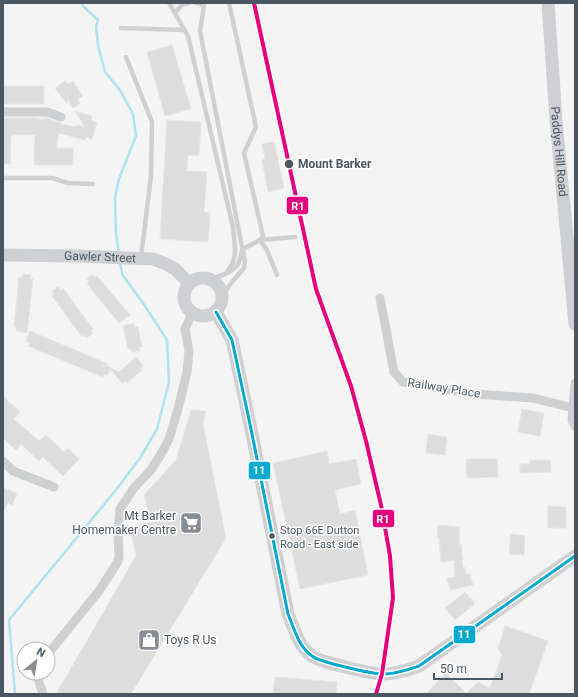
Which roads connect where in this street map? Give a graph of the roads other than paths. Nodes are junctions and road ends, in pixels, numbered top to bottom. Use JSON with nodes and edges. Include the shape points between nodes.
{"nodes":[{"id":1,"x":169,"y":3,"type":"edge"},
{"id":2,"x":189,"y":3,"type":"edge"},
{"id":3,"x":196,"y":3,"type":"edge"},
{"id":4,"x":229,"y":3,"type":"edge"},
{"id":5,"x":548,"y":3,"type":"edge"},
{"id":6,"x":204,"y":4,"type":"edge"},
{"id":7,"x":175,"y":12,"type":"junction"},
{"id":8,"x":121,"y":28,"type":"dead end"},
{"id":9,"x":184,"y":30,"type":"junction"},
{"id":10,"x":126,"y":58,"type":"dead end"},
{"id":11,"x":3,"y":112,"type":"edge"},
{"id":12,"x":61,"y":117,"type":"dead end"},
{"id":13,"x":3,"y":178,"type":"edge"},
{"id":14,"x":93,"y":184,"type":"dead end"},
{"id":15,"x":294,"y":237,"type":"dead end"},
{"id":16,"x":260,"y":240,"type":"junction"},
{"id":17,"x":243,"y":249,"type":"junction"},
{"id":18,"x":3,"y":255,"type":"edge"},
{"id":19,"x":135,"y":258,"type":"junction"},
{"id":20,"x":227,"y":272,"type":"junction"},
{"id":21,"x":277,"y":275,"type":"dead end"},
{"id":22,"x":211,"y":279,"type":"junction"},
{"id":23,"x":190,"y":283,"type":"junction"},
{"id":24,"x":222,"y":297,"type":"junction"},
{"id":25,"x":380,"y":298,"type":"dead end"},
{"id":26,"x":216,"y":312,"type":"junction"},
{"id":27,"x":192,"y":313,"type":"junction"},
{"id":28,"x":575,"y":324,"type":"edge"},
{"id":29,"x":575,"y":383,"type":"edge"},
{"id":30,"x":573,"y":408,"type":"junction"},
{"id":31,"x":575,"y":426,"type":"edge"},
{"id":32,"x":3,"y":461,"type":"edge"},
{"id":33,"x":54,"y":487,"type":"dead end"},
{"id":34,"x":575,"y":556,"type":"edge"},
{"id":35,"x":56,"y":644,"type":"edge"},
{"id":36,"x":39,"y":681,"type":"edge"},
{"id":37,"x":43,"y":694,"type":"edge"}],
"edges":[{"from":1,"to":7,"type":"lane"},
{"from":2,"to":7,"type":"lane","via":[[182,5]]},
{"from":3,"to":6,"type":"lane"},
{"from":4,"to":16,"type":"lane","via":[[256,127],[244,153],[263,236]]},
{"from":5,"to":28,"type":"street","name":"Paddys Hill Road"},
{"from":6,"to":17,"type":"lane","via":[[200,31]]},
{"from":7,"to":9,"type":"lane"},
{"from":8,"to":9,"type":"lane"},
{"from":9,"to":20,"type":"lane","via":[[188,36],[233,227],[235,260]]},
{"from":10,"to":19,"type":"lane","via":[[152,122],[151,176]]},
{"from":11,"to":12,"type":"street","via":[[47,112]]},
{"from":13,"to":14,"type":"lane","via":[[52,178]]},
{"from":15,"to":16,"type":"lane"},
{"from":16,"to":17,"type":"lane"},
{"from":16,"to":21,"type":"lane"},
{"from":17,"to":20,"type":"lane","via":[[237,266]]},
{"from":17,"to":24,"type":"lane","via":[[245,266]]},
{"from":18,"to":19,"type":"street","name":"Gawler Street"},
{"from":19,"to":23,"type":"street","name":"Gawler Street","via":[[153,259],[166,264]]},
{"from":20,"to":22,"type":"lane"},
{"from":22,"to":23,"type":"street","via":[[202,278]]},
{"from":22,"to":24,"type":"street","via":[[218,285]]},
{"from":23,"to":27,"type":"street","via":[[184,298]]},
{"from":24,"to":26,"type":"street","via":[[221,305]]},
{"from":25,"to":30,"type":"street","name":"Railway Place","via":[[394,372],[403,382],[474,394],[533,398]]},
{"from":26,"to":27,"type":"street","via":[[202,317]]},
{"from":26,"to":34,"type":"street","via":[[232,340],[288,614],[299,642],[312,656],[326,662],[382,674],[419,666]]},
{"from":27,"to":35,"type":"street","via":[[185,329],[189,351],[187,372],[169,438],[150,470],[120,509],[120,557],[117,563],[99,591]]},
{"from":29,"to":30,"type":"street"},
{"from":30,"to":31,"type":"street","via":[[572,420]]},
{"from":32,"to":33,"type":"street","via":[[12,471]]},
{"from":36,"to":37,"type":"street"}]}
